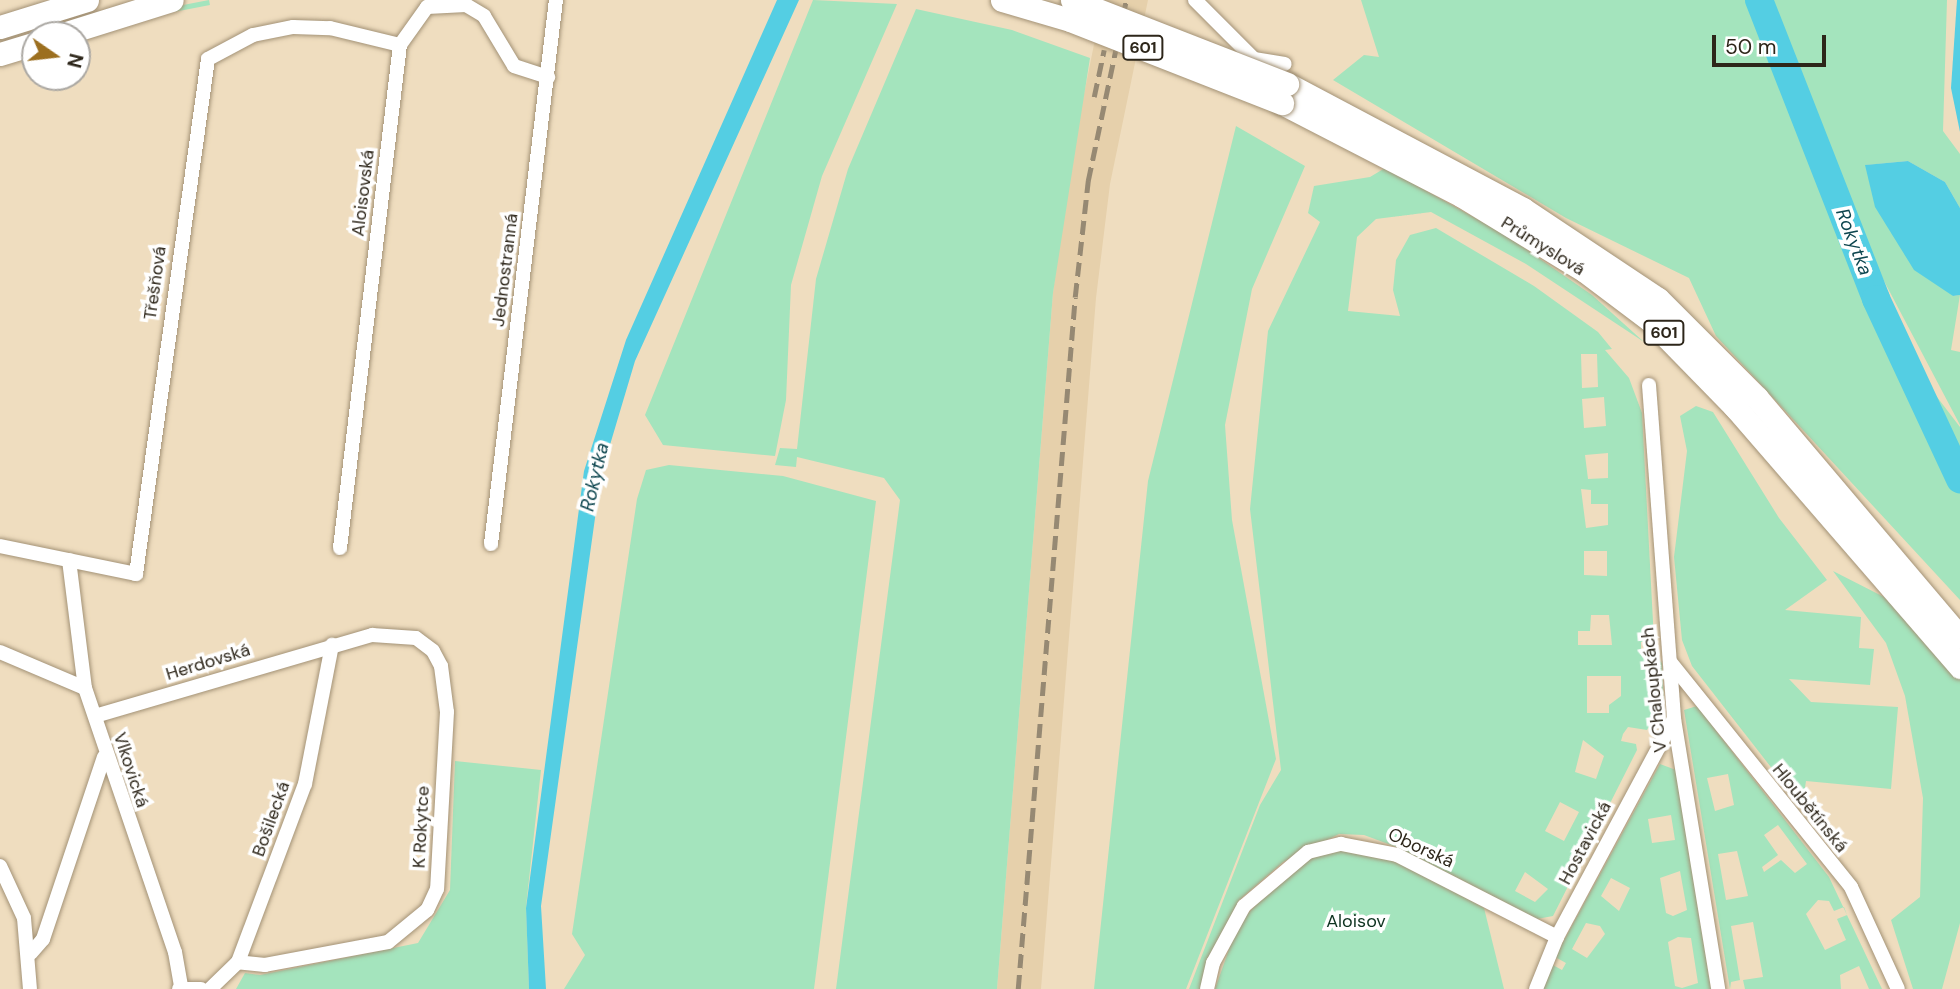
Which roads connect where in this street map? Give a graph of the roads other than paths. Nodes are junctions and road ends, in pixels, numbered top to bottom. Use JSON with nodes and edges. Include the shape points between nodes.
{"nodes":[{"id":1,"x":61,"y":0,"type":"edge"},
{"id":2,"x":87,"y":0,"type":"edge"},
{"id":3,"x":172,"y":0,"type":"edge"},
{"id":4,"x":556,"y":0,"type":"edge"},
{"id":5,"x":1002,"y":0,"type":"edge"},
{"id":6,"x":1072,"y":0,"type":"edge"},
{"id":7,"x":1195,"y":0,"type":"edge"},
{"id":8,"x":42,"y":14,"type":"junction"},
{"id":9,"x":91,"y":25,"type":"edge"},
{"id":10,"x":0,"y":27,"type":"edge"},
{"id":11,"x":400,"y":44,"type":"junction"},
{"id":12,"x":21,"y":47,"type":"edge"},
{"id":13,"x":0,"y":54,"type":"edge"},
{"id":14,"x":548,"y":77,"type":"junction"},
{"id":15,"x":1285,"y":84,"type":"junction"},
{"id":16,"x":1649,"y":385,"type":"dead end"},
{"id":17,"x":491,"y":544,"type":"dead end"},
{"id":18,"x":0,"y":546,"type":"edge"},
{"id":19,"x":340,"y":548,"type":"dead end"},
{"id":20,"x":69,"y":560,"type":"junction"},
{"id":21,"x":1960,"y":637,"type":"edge"},
{"id":22,"x":332,"y":645,"type":"junction"},
{"id":23,"x":0,"y":652,"type":"edge"},
{"id":24,"x":1671,"y":663,"type":"junction"},
{"id":25,"x":1960,"y":667,"type":"edge"},
{"id":26,"x":85,"y":688,"type":"junction"},
{"id":27,"x":94,"y":716,"type":"junction"},
{"id":28,"x":1674,"y":719,"type":"junction"},
{"id":29,"x":104,"y":757,"type":"junction"},
{"id":30,"x":0,"y":866,"type":"edge"},
{"id":31,"x":1557,"y":937,"type":"junction"},
{"id":32,"x":31,"y":953,"type":"junction"},
{"id":33,"x":238,"y":962,"type":"junction"},
{"id":34,"x":180,"y":988,"type":"edge"},
{"id":35,"x":30,"y":989,"type":"edge"},
{"id":36,"x":201,"y":989,"type":"edge"},
{"id":37,"x":210,"y":989,"type":"edge"},
{"id":38,"x":1206,"y":989,"type":"edge"},
{"id":39,"x":1536,"y":989,"type":"edge"},
{"id":40,"x":1718,"y":989,"type":"edge"},
{"id":41,"x":1898,"y":989,"type":"edge"}],
"edges":[{"from":1,"to":8,"type":"main road"},
{"from":2,"to":8,"type":"main road"},
{"from":3,"to":9,"type":"main road"},
{"from":4,"to":14,"type":"street","name":"Jednostranná"},
{"from":5,"to":15,"type":"main road","name":"Průmyslová","number":"601","bridge":true},
{"from":6,"to":15,"type":"main road","name":"Průmyslová","number":"601","bridge":true},
{"from":7,"to":15,"type":"street"},
{"from":8,"to":10,"type":"main road"},
{"from":11,"to":14,"type":"street","via":[[427,8],[466,5],[484,16],[514,66]]},
{"from":11,"to":19,"type":"street","name":"Aloisovská"},
{"from":11,"to":20,"type":"street","name":"Třešňová","via":[[330,28],[293,27],[253,35],[208,59],[136,574]]},
{"from":12,"to":13,"type":"main road"},
{"from":14,"to":17,"type":"street","name":"Jednostranná"},
{"from":15,"to":21,"type":"main road","name":"Průmyslová","number":"601","via":[[1523,209],[1643,287],[1731,369]]},
{"from":15,"to":25,"type":"main road","name":"Průmyslová","number":"601","via":[[1643,314],[1735,407]]},
{"from":16,"to":24,"type":"street","name":"V Chaloupkách"},
{"from":18,"to":20,"type":"street","name":"Třešňová"},
{"from":20,"to":26,"type":"street","name":"Vlkovická"},
{"from":22,"to":27,"type":"street","name":"Herdovská"},
{"from":22,"to":33,"type":"street","name":"Bošilecká","via":[[304,784]]},
{"from":22,"to":33,"type":"street","name":"K Rokytce","via":[[396,634],[416,638],[441,666],[446,712],[437,889],[427,910],[388,942],[265,964]]},
{"from":23,"to":26,"type":"street"},
{"from":24,"to":28,"type":"street","name":"V Chaloupkách"},
{"from":24,"to":41,"type":"street","name":"Hloubětínská","via":[[1851,887]]},
{"from":26,"to":27,"type":"street","name":"Vlkovická"},
{"from":27,"to":29,"type":"street","name":"Vlkovická"},
{"from":28,"to":31,"type":"street","name":"Hostavická"},
{"from":28,"to":40,"type":"street","name":"V Chaloupkách"},
{"from":29,"to":32,"type":"street","via":[[43,939]]},
{"from":29,"to":34,"type":"street","name":"Vlkovická","via":[[175,952]]},
{"from":30,"to":32,"type":"street","via":[[24,918]]},
{"from":31,"to":38,"type":"street","name":"Oborská","via":[[1398,855],[1340,844],[1308,852],[1244,906],[1213,963]]},
{"from":31,"to":39,"type":"street","name":"Hostavická"},
{"from":32,"to":35,"type":"street"},
{"from":33,"to":37,"type":"street","name":"Bošilecká"},
{"from":34,"to":36,"type":"street"}]}
